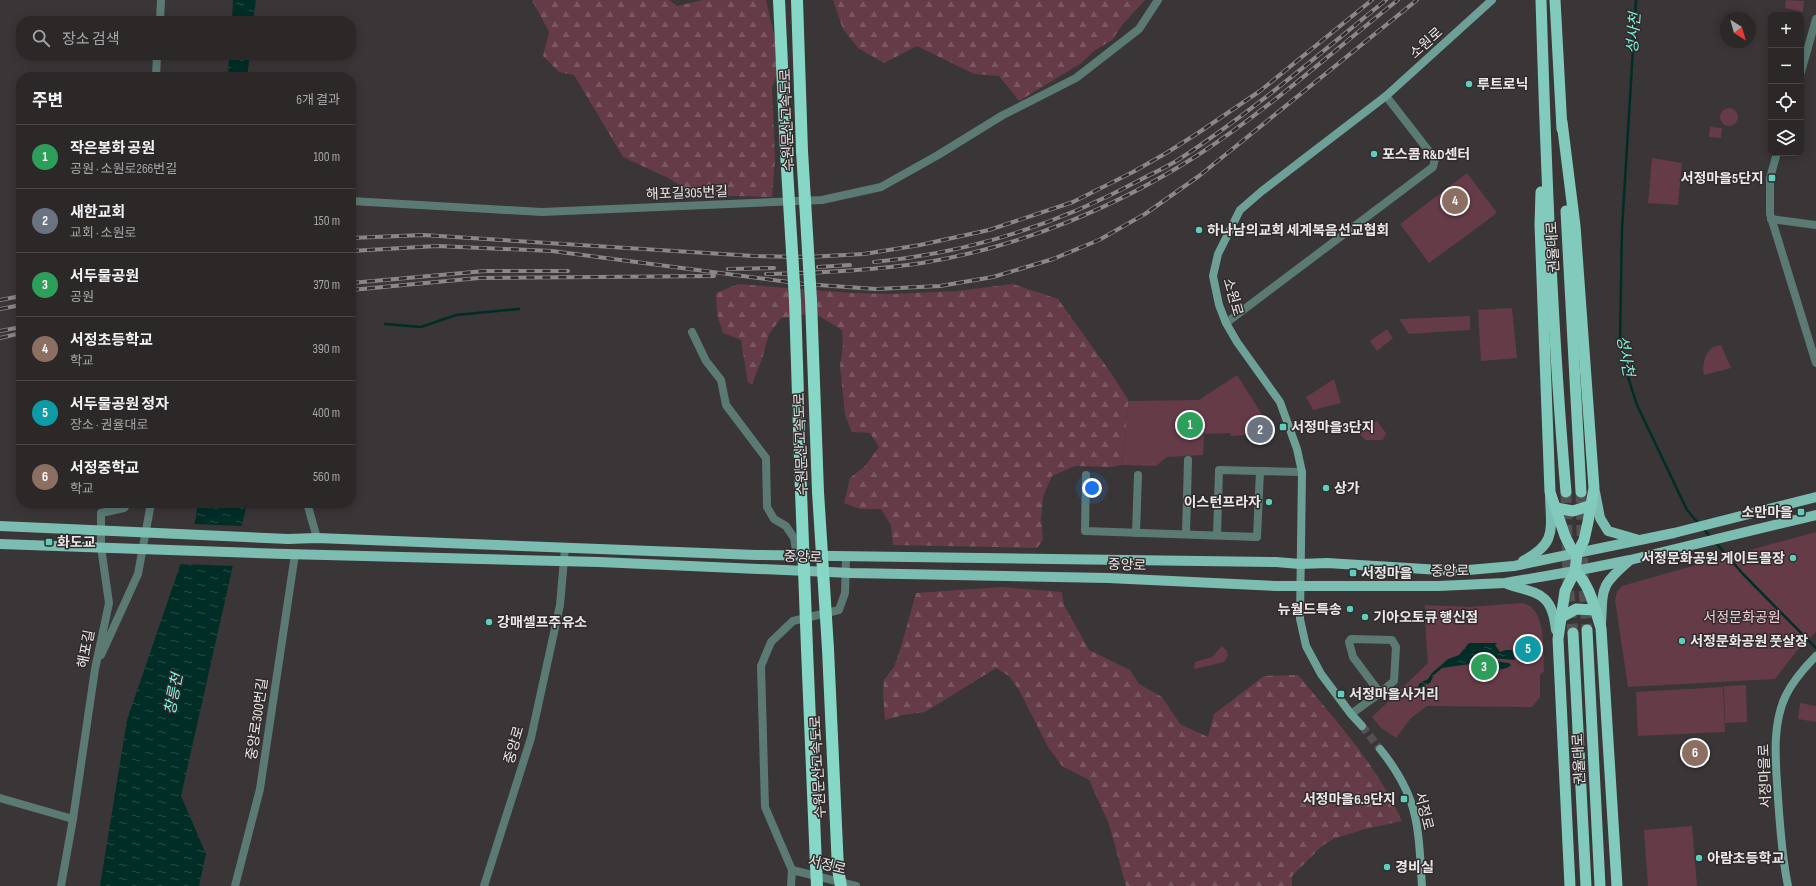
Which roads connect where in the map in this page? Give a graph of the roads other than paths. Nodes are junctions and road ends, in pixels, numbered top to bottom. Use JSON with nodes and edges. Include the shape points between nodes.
{"nodes":[{"id":1,"x":161,"y":0,"type":"edge"},
{"id":2,"x":779,"y":0,"type":"edge"},
{"id":3,"x":797,"y":0,"type":"edge"},
{"id":4,"x":1158,"y":0,"type":"edge"},
{"id":5,"x":1492,"y":0,"type":"edge"},
{"id":6,"x":1541,"y":0,"type":"edge"},
{"id":7,"x":1555,"y":0,"type":"edge"},
{"id":8,"x":160,"y":16,"type":"edge"},
{"id":9,"x":1816,"y":19,"type":"edge"},
{"id":10,"x":157,"y":60,"type":"edge"},
{"id":11,"x":1804,"y":61,"type":"edge"},
{"id":12,"x":156,"y":72,"type":"edge"},
{"id":13,"x":1386,"y":96,"type":"junction"},
{"id":14,"x":1545,"y":120,"type":"junction"},
{"id":15,"x":1562,"y":122,"type":"junction"},
{"id":16,"x":1776,"y":156,"type":"edge"},
{"id":17,"x":356,"y":201,"type":"edge"},
{"id":18,"x":1771,"y":219,"type":"junction"},
{"id":19,"x":1816,"y":225,"type":"edge"},
{"id":20,"x":1226,"y":323,"type":"junction"},
{"id":21,"x":692,"y":332,"type":"dead end"},
{"id":22,"x":1816,"y":363,"type":"edge"},
{"id":23,"x":1188,"y":460,"type":"dead end"},
{"id":24,"x":1260,"y":471,"type":"junction"},
{"id":25,"x":1302,"y":472,"type":"junction"},
{"id":26,"x":1086,"y":475,"type":"dead end"},
{"id":27,"x":1138,"y":475,"type":"dead end"},
{"id":28,"x":1594,"y":488,"type":"junction"},
{"id":29,"x":1550,"y":492,"type":"junction"},
{"id":30,"x":1566,"y":492,"type":"tunnel mouth"},
{"id":31,"x":1581,"y":492,"type":"tunnel mouth"},
{"id":32,"x":1816,"y":497,"type":"edge"},
{"id":33,"x":1592,"y":505,"type":"junction"},
{"id":34,"x":124,"y":508,"type":"edge"},
{"id":35,"x":150,"y":508,"type":"edge"},
{"id":36,"x":308,"y":508,"type":"edge"},
{"id":37,"x":1556,"y":508,"type":"junction"},
{"id":38,"x":1816,"y":515,"type":"edge"},
{"id":39,"x":0,"y":526,"type":"edge"},
{"id":40,"x":102,"y":531,"type":"junction"},
{"id":41,"x":1136,"y":533,"type":"junction"},
{"id":42,"x":1186,"y":534,"type":"junction"},
{"id":43,"x":1217,"y":536,"type":"junction"},
{"id":44,"x":317,"y":538,"type":"junction"},
{"id":45,"x":1641,"y":540,"type":"junction"},
{"id":46,"x":0,"y":544,"type":"edge"},
{"id":47,"x":101,"y":547,"type":"junction"},
{"id":48,"x":565,"y":548,"type":"junction"},
{"id":49,"x":290,"y":554,"type":"junction"},
{"id":50,"x":1577,"y":554,"type":"junction"},
{"id":51,"x":797,"y":556,"type":"junction"},
{"id":52,"x":846,"y":557,"type":"junction"},
{"id":53,"x":1630,"y":560,"type":"junction"},
{"id":54,"x":563,"y":562,"type":"junction"},
{"id":55,"x":1300,"y":564,"type":"junction"},
{"id":56,"x":1514,"y":566,"type":"junction"},
{"id":57,"x":1576,"y":571,"type":"junction"},
{"id":58,"x":845,"y":572,"type":"junction"},
{"id":59,"x":1505,"y":583,"type":"junction"},
{"id":60,"x":1301,"y":585,"type":"junction"},
{"id":61,"x":1595,"y":610,"type":"junction"},
{"id":62,"x":1560,"y":618,"type":"junction"},
{"id":63,"x":1601,"y":628,"type":"junction"},
{"id":64,"x":1587,"y":630,"type":"tunnel mouth"},
{"id":65,"x":1573,"y":633,"type":"tunnel mouth"},
{"id":66,"x":1558,"y":639,"type":"junction"},
{"id":67,"x":1816,"y":656,"type":"edge"},
{"id":68,"x":95,"y":669,"type":"junction"},
{"id":69,"x":1380,"y":693,"type":"junction"},
{"id":70,"x":1351,"y":714,"type":"junction"},
{"id":71,"x":1362,"y":726,"type":"tunnel mouth"},
{"id":72,"x":1380,"y":749,"type":"tunnel mouth"},
{"id":73,"x":0,"y":798,"type":"edge"},
{"id":74,"x":73,"y":819,"type":"junction"},
{"id":75,"x":838,"y":869,"type":"junction"},
{"id":76,"x":792,"y":870,"type":"junction"},
{"id":77,"x":61,"y":886,"type":"edge"},
{"id":78,"x":235,"y":886,"type":"edge"},
{"id":79,"x":484,"y":886,"type":"edge"},
{"id":80,"x":791,"y":886,"type":"edge"},
{"id":81,"x":817,"y":886,"type":"edge"},
{"id":82,"x":838,"y":886,"type":"edge"},
{"id":83,"x":841,"y":886,"type":"edge"},
{"id":84,"x":856,"y":886,"type":"edge"},
{"id":85,"x":1422,"y":886,"type":"edge"},
{"id":86,"x":1570,"y":886,"type":"edge"},
{"id":87,"x":1586,"y":886,"type":"edge"},
{"id":88,"x":1600,"y":886,"type":"edge"},
{"id":89,"x":1617,"y":886,"type":"edge"},
{"id":90,"x":1788,"y":886,"type":"edge"}],
"edges":[{"from":1,"to":8,"type":"street"},
{"from":2,"to":81,"type":"highway","name":"수원문산고속도로","bridge":true,"via":[[795,301]]},
{"from":3,"to":75,"type":"highway","name":"수원문산고속도로","bridge":true,"via":[[818,492]]},
{"from":4,"to":17,"type":"street","name":"해포길305번길","via":[[1139,29],[1076,78],[1003,115],[881,187],[822,200],[542,212]]},
{"from":5,"to":13,"type":"main road","name":"소원로"},
{"from":6,"to":14,"type":"highway","name":"권율대로"},
{"from":7,"to":15,"type":"highway","name":"권율대로"},
{"from":9,"to":11,"type":"street"},
{"from":10,"to":12,"type":"street"},
{"from":13,"to":20,"type":"main road","name":"소원로","via":[[1240,210],[1218,254],[1213,276]]},
{"from":13,"to":20,"type":"street","via":[[1435,159],[1433,167]]},
{"from":14,"to":29,"type":"highway","via":[[1540,225]]},
{"from":14,"to":30,"type":"highway","name":"권율대로","via":[[1558,396]]},
{"from":15,"to":28,"type":"highway","via":[[1575,226]]},
{"from":15,"to":31,"type":"highway","name":"권율대로"},
{"from":16,"to":18,"type":"street","via":[[1770,178]]},
{"from":18,"to":19,"type":"street"},
{"from":18,"to":22,"type":"street"},
{"from":20,"to":25,"type":"main road","name":"소원로","via":[[1280,402],[1297,449]]},
{"from":21,"to":51,"type":"street","name":"중앙로","via":[[706,361],[721,380],[726,405],[766,458],[767,507],[774,519],[786,526],[794,538]]},
{"from":23,"to":42,"type":"street"},
{"from":24,"to":25,"type":"street"},
{"from":24,"to":43,"type":"street","via":[[1220,470]]},
{"from":24,"to":43,"type":"street","via":[[1257,537]]},
{"from":25,"to":55,"type":"main road","name":"소원로"},
{"from":26,"to":41,"type":"street","via":[[1084,531]]},
{"from":27,"to":41,"type":"street"},
{"from":28,"to":33,"type":"highway"},
{"from":28,"to":45,"type":"main road","via":[[1600,518],[1605,528]]},
{"from":29,"to":37,"type":"highway"},
{"from":29,"to":56,"type":"main road","via":[[1550,533],[1547,543],[1535,555]]},
{"from":32,"to":45,"type":"main road","name":"중앙로"},
{"from":33,"to":37,"type":"highway","via":[[1573,511]]},
{"from":33,"to":50,"type":"highway","via":[[1584,540]]},
{"from":34,"to":40,"type":"street","name":"해포길","via":[[101,513]]},
{"from":35,"to":68,"type":"street","via":[[138,574]]},
{"from":36,"to":44,"type":"street"},
{"from":37,"to":50,"type":"highway","via":[[1565,536]]},
{"from":38,"to":53,"type":"main road","name":"중앙로"},
{"from":39,"to":40,"type":"main road"},
{"from":40,"to":44,"type":"main road","name":"중앙로","bridge":true},
{"from":40,"to":47,"type":"street","name":"해포길"},
{"from":41,"to":42,"type":"street"},
{"from":42,"to":43,"type":"street"},
{"from":44,"to":48,"type":"main road","name":"중앙로"},
{"from":45,"to":50,"type":"main road","name":"중앙로"},
{"from":46,"to":47,"type":"main road"},
{"from":47,"to":49,"type":"main road","name":"중앙로","bridge":true},
{"from":47,"to":68,"type":"street","name":"해포길","via":[[109,603]]},
{"from":48,"to":51,"type":"main road","name":"중앙로"},
{"from":48,"to":54,"type":"street","name":"중앙로"},
{"from":49,"to":54,"type":"main road","name":"중앙로"},
{"from":49,"to":78,"type":"street","name":"중앙로300번길","via":[[260,789]]},
{"from":50,"to":56,"type":"main road","name":"중앙로"},
{"from":50,"to":57,"type":"highway"},
{"from":51,"to":52,"type":"main road","name":"중앙로"},
{"from":52,"to":55,"type":"main road","name":"중앙로"},
{"from":52,"to":58,"type":"street"},
{"from":53,"to":57,"type":"main road","name":"중앙로"},
{"from":53,"to":63,"type":"main road","via":[[1606,583]]},
{"from":54,"to":58,"type":"main road","name":"중앙로"},
{"from":54,"to":79,"type":"street","name":"중앙로","via":[[560,605],[531,738]]},
{"from":55,"to":56,"type":"main road","name":"중앙로","via":[[1327,562],[1457,571]]},
{"from":55,"to":60,"type":"main road","name":"소원로"},
{"from":57,"to":59,"type":"main road","name":"중앙로"},
{"from":57,"to":61,"type":"highway","via":[[1584,581]]},
{"from":57,"to":62,"type":"highway","via":[[1565,592]]},
{"from":58,"to":60,"type":"main road","name":"중앙로"},
{"from":58,"to":76,"type":"street","via":[[845,593],[839,610],[793,621],[771,642],[761,666],[765,807]]},
{"from":59,"to":60,"type":"main road","name":"중앙로","via":[[1438,586]]},
{"from":59,"to":66,"type":"main road","via":[[1544,597],[1553,609]]},
{"from":60,"to":70,"type":"main road","via":[[1300,619],[1306,646],[1321,674]]},
{"from":61,"to":62,"type":"highway","via":[[1576,609]]},
{"from":61,"to":63,"type":"highway"},
{"from":62,"to":66,"type":"highway"},
{"from":63,"to":89,"type":"highway"},
{"from":64,"to":88,"type":"highway","name":"권율대로"},
{"from":65,"to":87,"type":"highway","name":"권율대로"},
{"from":66,"to":86,"type":"highway"},
{"from":67,"to":90,"type":"main road","name":"서정마을로","via":[[1801,671],[1786,696],[1778,720],[1776,740],[1782,857]]},
{"from":68,"to":74,"type":"street","name":"해포길"},
{"from":69,"to":69,"type":"street","via":[[1353,658],[1349,642],[1351,639],[1383,638],[1395,643],[1394,681]]},
{"from":69,"to":70,"type":"street"},
{"from":70,"to":71,"type":"main road"},
{"from":72,"to":85,"type":"main road","name":"서정로","via":[[1394,766],[1412,803]]},
{"from":73,"to":74,"type":"street"},
{"from":74,"to":77,"type":"street","name":"해포길"},
{"from":75,"to":82,"type":"highway","name":"수원문산고속도로","bridge":true},
{"from":75,"to":83,"type":"highway","bridge":true},
{"from":76,"to":80,"type":"street"},
{"from":76,"to":84,"type":"street","name":"서정로"}]}
